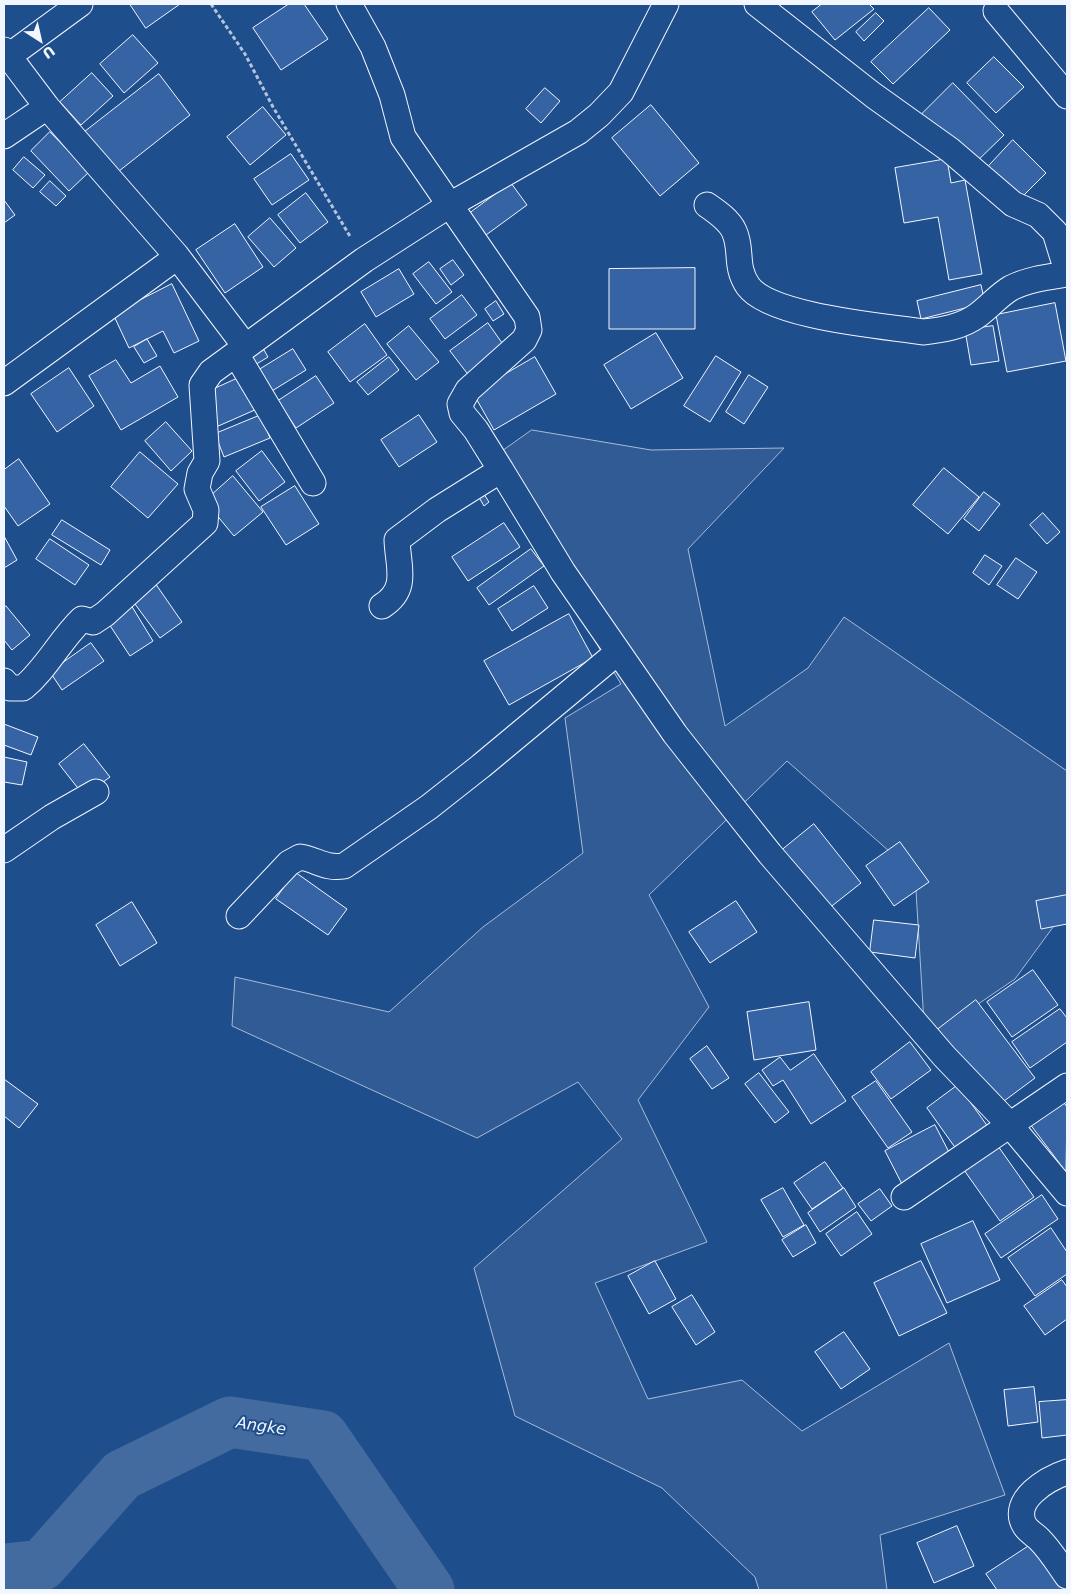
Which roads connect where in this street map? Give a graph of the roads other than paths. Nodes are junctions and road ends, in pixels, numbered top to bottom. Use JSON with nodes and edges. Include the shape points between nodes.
{"nodes":[{"id":1,"x":80,"y":4,"type":"edge"},
{"id":2,"x":348,"y":4,"type":"edge"},
{"id":3,"x":666,"y":4,"type":"edge"},
{"id":4,"x":757,"y":4,"type":"edge"},
{"id":5,"x":996,"y":11,"type":"dead end"},
{"id":6,"x":6,"y":53,"type":"edge"},
{"id":7,"x":1067,"y":96,"type":"edge"},
{"id":8,"x":47,"y":107,"type":"junction"},
{"id":9,"x":4,"y":136,"type":"edge"},
{"id":10,"x":708,"y":205,"type":"dead end"},
{"id":11,"x":448,"y":206,"type":"junction"},
{"id":12,"x":1061,"y":227,"type":"edge"},
{"id":13,"x":177,"y":257,"type":"junction"},
{"id":14,"x":1067,"y":272,"type":"edge"},
{"id":15,"x":241,"y":350,"type":"junction"},
{"id":16,"x":4,"y":383,"type":"edge"},
{"id":17,"x":500,"y":470,"type":"junction"},
{"id":18,"x":313,"y":483,"type":"dead end"},
{"id":19,"x":382,"y":606,"type":"dead end"},
{"id":20,"x":618,"y":652,"type":"junction"},
{"id":21,"x":4,"y":681,"type":"edge"},
{"id":22,"x":96,"y":792,"type":"dead end"},
{"id":23,"x":4,"y":850,"type":"edge"},
{"id":24,"x":240,"y":916,"type":"dead end"},
{"id":25,"x":1067,"y":1086,"type":"edge"},
{"id":26,"x":1010,"y":1125,"type":"junction"},
{"id":27,"x":1067,"y":1193,"type":"edge"},
{"id":28,"x":904,"y":1197,"type":"dead end"},
{"id":29,"x":1067,"y":1472,"type":"edge"},
{"id":30,"x":1067,"y":1576,"type":"edge"}],
"edges":[{"from":1,"to":6,"type":"street"},
{"from":2,"to":11,"type":"street","via":[[373,47],[392,94],[403,137]]},
{"from":3,"to":11,"type":"street","via":[[621,92],[599,115],[578,132]]},
{"from":4,"to":12,"type":"street","via":[[873,95],[950,150],[1013,204]]},
{"from":5,"to":7,"type":"street"},
{"from":6,"to":8,"type":"street"},
{"from":8,"to":9,"type":"street"},
{"from":8,"to":13,"type":"street"},
{"from":10,"to":14,"type":"street","via":[[735,232],[738,267],[748,286],[761,297],[810,314],[923,332],[940,330],[976,317],[1009,290],[1026,282]]},
{"from":11,"to":15,"type":"street","via":[[364,260]]},
{"from":11,"to":17,"type":"street","via":[[527,316],[529,330],[524,340],[468,390],[460,404],[462,413]]},
{"from":12,"to":14,"type":"street"},
{"from":13,"to":15,"type":"street"},
{"from":13,"to":16,"type":"street"},
{"from":15,"to":18,"type":"street"},
{"from":15,"to":21,"type":"street","via":[[202,384],[208,446],[207,461],[197,489],[206,510],[205,523],[105,614],[93,622],[82,619],[38,676],[23,688],[10,688]]},
{"from":17,"to":19,"type":"street","via":[[397,540],[400,585],[393,599]]},
{"from":17,"to":20,"type":"street","via":[[563,572]]},
{"from":20,"to":24,"type":"street","via":[[429,807],[344,866],[331,868],[300,857],[289,863]]},
{"from":20,"to":26,"type":"street","via":[[675,734],[770,854],[944,1056]]},
{"from":22,"to":23,"type":"street"},
{"from":25,"to":26,"type":"street"},
{"from":26,"to":27,"type":"street"},
{"from":26,"to":28,"type":"street"},
{"from":29,"to":30,"type":"street","via":[[1048,1479],[1034,1490],[1028,1496],[1022,1516],[1025,1526],[1050,1551]]}]}
